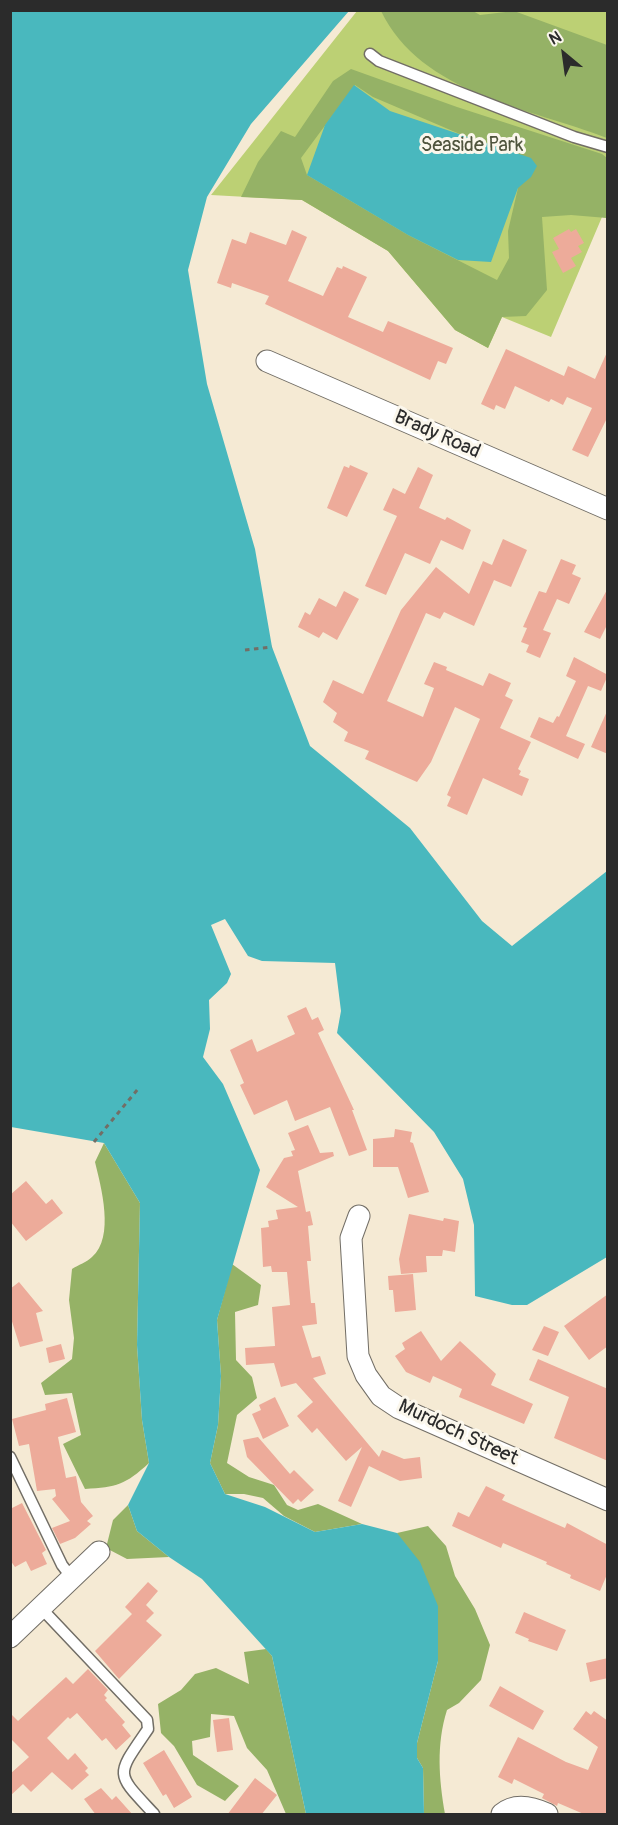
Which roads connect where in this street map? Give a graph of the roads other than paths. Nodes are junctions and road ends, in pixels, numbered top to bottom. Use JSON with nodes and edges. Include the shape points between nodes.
{"nodes":[{"id":1,"x":370,"y":54,"type":"dead end"},
{"id":2,"x":608,"y":147,"type":"edge"},
{"id":3,"x":267,"y":361,"type":"dead end"},
{"id":4,"x":608,"y":509,"type":"edge"},
{"id":5,"x":358,"y":1216,"type":"dead end"},
{"id":6,"x":10,"y":1457,"type":"edge"},
{"id":7,"x":608,"y":1500,"type":"edge"},
{"id":8,"x":99,"y":1552,"type":"dead end"},
{"id":9,"x":72,"y":1578,"type":"junction"},
{"id":10,"x":41,"y":1608,"type":"junction"},
{"id":11,"x":10,"y":1637,"type":"edge"},
{"id":12,"x":154,"y":1815,"type":"edge"},
{"id":13,"x":502,"y":1815,"type":"edge"},
{"id":14,"x":547,"y":1815,"type":"edge"}],
"edges":[{"from":1,"to":2,"type":"lane","via":[[379,61],[574,138]]},
{"from":3,"to":4,"type":"street","name":"Brady Road"},
{"from":5,"to":7,"type":"street","name":"Murdoch Street","via":[[351,1238],[358,1356],[381,1396],[399,1408]]},
{"from":6,"to":9,"type":"lane"},
{"from":8,"to":9,"type":"street"},
{"from":9,"to":10,"type":"street"},
{"from":10,"to":11,"type":"street"},
{"from":10,"to":12,"type":"lane","via":[[147,1720],[148,1730],[122,1775],[125,1784]]},
{"from":13,"to":14,"type":"street","via":[[514,1807]]}]}
